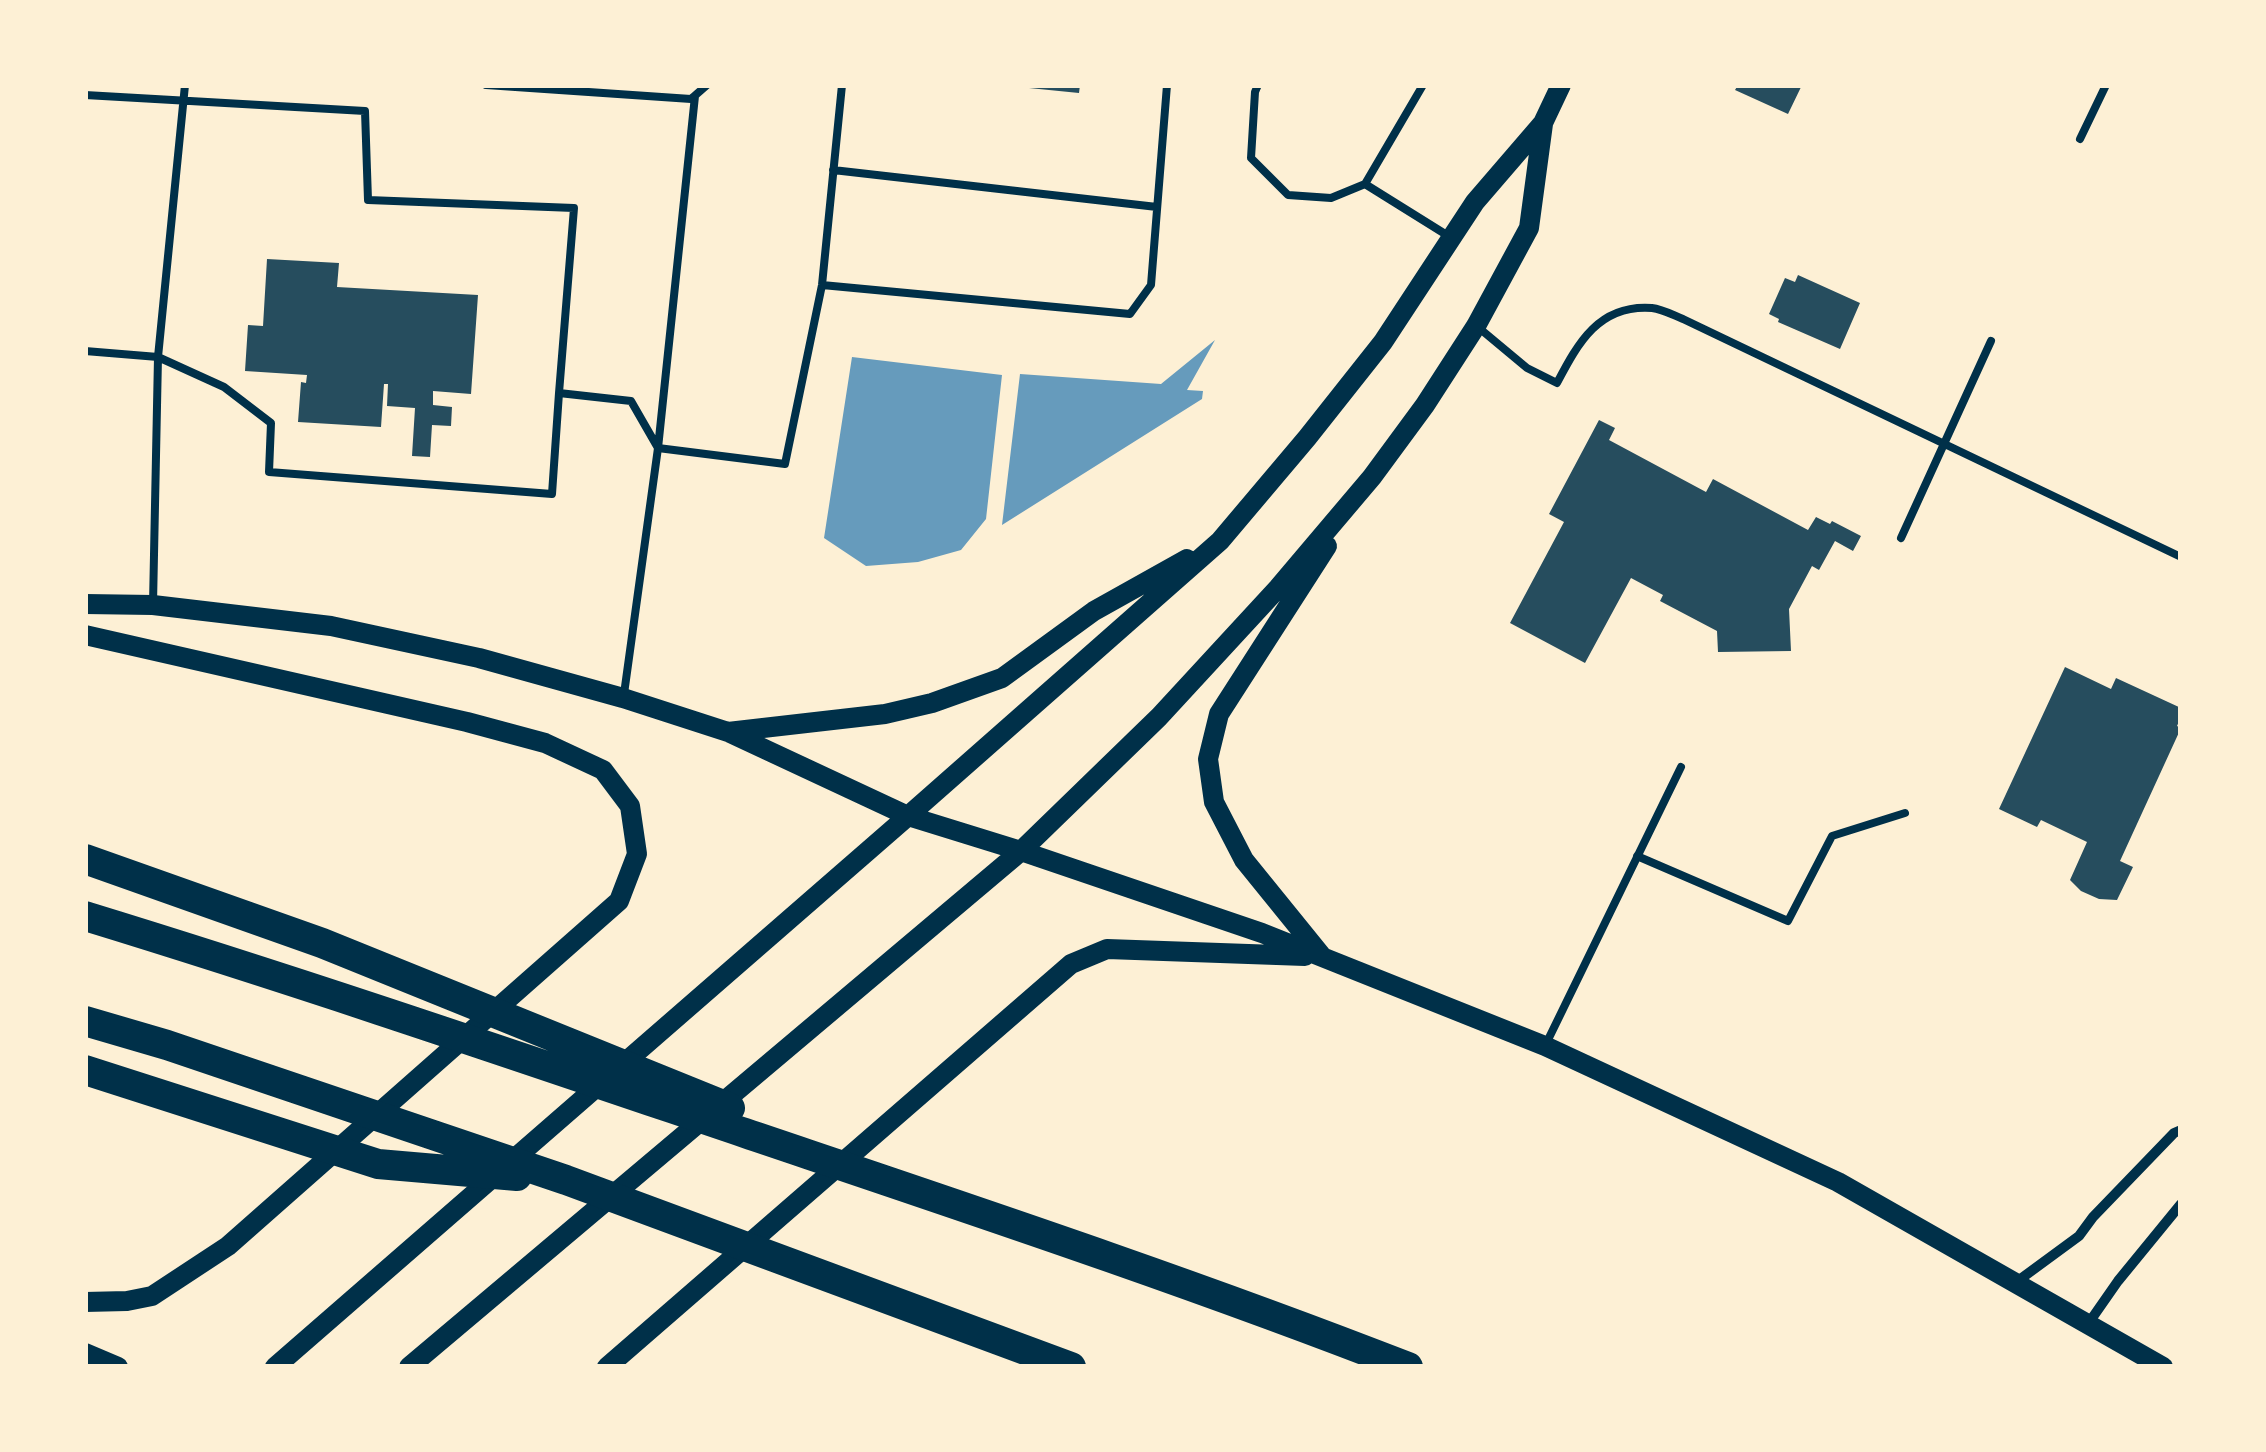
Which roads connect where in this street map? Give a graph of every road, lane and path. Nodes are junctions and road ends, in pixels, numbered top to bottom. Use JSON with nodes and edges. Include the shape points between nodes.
{"nodes":[{"id":1,"x":185,"y":85,"type":"edge"},
{"id":2,"x":486,"y":85,"type":"edge"},
{"id":3,"x":707,"y":85,"type":"edge"},
{"id":4,"x":842,"y":85,"type":"edge"},
{"id":5,"x":1167,"y":85,"type":"edge"},
{"id":6,"x":1258,"y":85,"type":"edge"},
{"id":7,"x":1423,"y":85,"type":"edge"},
{"id":8,"x":1561,"y":85,"type":"edge"},
{"id":9,"x":2106,"y":85,"type":"edge"},
{"id":10,"x":85,"y":94,"type":"edge"},
{"id":11,"x":695,"y":96,"type":"junction"},
{"id":12,"x":183,"y":102,"type":"junction"},
{"id":13,"x":1543,"y":123,"type":"junction"},
{"id":14,"x":2080,"y":139,"type":"dead end"},
{"id":15,"x":833,"y":170,"type":"junction"},
{"id":16,"x":1364,"y":184,"type":"junction"},
{"id":17,"x":1157,"y":207,"type":"junction"},
{"id":18,"x":1452,"y":238,"type":"junction"},
{"id":19,"x":822,"y":284,"type":"junction"},
{"id":20,"x":1476,"y":326,"type":"junction"},
{"id":21,"x":1991,"y":341,"type":"dead end"},
{"id":22,"x":85,"y":352,"type":"edge"},
{"id":23,"x":158,"y":357,"type":"junction"},
{"id":24,"x":560,"y":393,"type":"junction"},
{"id":25,"x":1945,"y":444,"type":"junction"},
{"id":26,"x":658,"y":448,"type":"junction"},
{"id":27,"x":1372,"y":478,"type":"junction"},
{"id":28,"x":1901,"y":538,"type":"dead end"},
{"id":29,"x":1220,"y":542,"type":"junction"},
{"id":30,"x":2181,"y":557,"type":"edge"},
{"id":31,"x":85,"y":604,"type":"edge"},
{"id":32,"x":153,"y":605,"type":"junction"},
{"id":33,"x":85,"y":635,"type":"edge"},
{"id":34,"x":623,"y":698,"type":"junction"},
{"id":35,"x":728,"y":732,"type":"junction"},
{"id":36,"x":1681,"y":767,"type":"dead end"},
{"id":37,"x":1905,"y":812,"type":"dead end"},
{"id":38,"x":908,"y":816,"type":"junction"},
{"id":39,"x":1021,"y":850,"type":"junction"},
{"id":40,"x":1638,"y":856,"type":"junction"},
{"id":41,"x":85,"y":859,"type":"edge"},
{"id":42,"x":85,"y":916,"type":"edge"},
{"id":43,"x":1322,"y":956,"type":"junction"},
{"id":44,"x":85,"y":1021,"type":"edge"},
{"id":45,"x":1545,"y":1046,"type":"junction"},
{"id":46,"x":85,"y":1070,"type":"edge"},
{"id":47,"x":2181,"y":1130,"type":"edge"},
{"id":48,"x":566,"y":1180,"type":"junction"},
{"id":49,"x":2181,"y":1204,"type":"edge"},
{"id":50,"x":1025,"y":1227,"type":"junction"},
{"id":51,"x":2016,"y":1283,"type":"junction"},
{"id":52,"x":85,"y":1302,"type":"edge"},
{"id":53,"x":2088,"y":1325,"type":"junction"},
{"id":54,"x":85,"y":1353,"type":"edge"},
{"id":55,"x":118,"y":1367,"type":"edge"},
{"id":56,"x":275,"y":1367,"type":"edge"},
{"id":57,"x":409,"y":1367,"type":"edge"},
{"id":58,"x":607,"y":1367,"type":"edge"},
{"id":59,"x":1071,"y":1367,"type":"edge"},
{"id":60,"x":1408,"y":1367,"type":"edge"},
{"id":61,"x":2163,"y":1367,"type":"edge"}],
"edges":[{"from":1,"to":12,"type":"lane"},
{"from":2,"to":11,"type":"lane"},
{"from":3,"to":11,"type":"lane"},
{"from":4,"to":15,"type":"lane"},
{"from":5,"to":17,"type":"lane"},
{"from":6,"to":16,"type":"lane","via":[[1251,158],[1288,195],[1330,198]]},
{"from":7,"to":16,"type":"lane"},
{"from":8,"to":13,"type":"main road"},
{"from":9,"to":14,"type":"lane"},
{"from":10,"to":12,"type":"lane"},
{"from":11,"to":26,"type":"lane"},
{"from":12,"to":23,"type":"lane"},
{"from":12,"to":24,"type":"lane","via":[[364,111],[368,200],[574,208]]},
{"from":13,"to":18,"type":"main road","via":[[1474,202]]},
{"from":13,"to":20,"type":"main road","via":[[1529,228]]},
{"from":15,"to":17,"type":"lane"},
{"from":15,"to":19,"type":"lane"},
{"from":16,"to":18,"type":"lane"},
{"from":17,"to":19,"type":"lane","via":[[1151,286],[1130,314]]},
{"from":18,"to":29,"type":"main road","via":[[1384,342]]},
{"from":19,"to":26,"type":"lane","via":[[786,464]]},
{"from":20,"to":25,"type":"lane","via":[[1557,383],[1598,322],[1654,308]]},
{"from":20,"to":27,"type":"main road"},
{"from":21,"to":25,"type":"lane"},
{"from":22,"to":23,"type":"lane"},
{"from":23,"to":24,"type":"lane","via":[[224,387],[271,423],[269,472],[552,494]]},
{"from":23,"to":32,"type":"lane"},
{"from":24,"to":26,"type":"lane","via":[[632,401]]},
{"from":25,"to":28,"type":"lane"},
{"from":25,"to":30,"type":"lane"},
{"from":26,"to":34,"type":"lane"},
{"from":27,"to":39,"type":"main road","via":[[1159,717]]},
{"from":27,"to":43,"type":"main road","via":[[1219,714],[1208,759],[1214,802],[1244,860]]},
{"from":29,"to":35,"type":"main road","via":[[1094,611],[1002,678],[884,714]]},
{"from":29,"to":38,"type":"main road"},
{"from":31,"to":32,"type":"main road"},
{"from":32,"to":34,"type":"main road","via":[[331,626]]},
{"from":33,"to":52,"type":"main road","via":[[545,743],[603,770],[630,806],[638,854],[619,901],[228,1246],[152,1296]]},
{"from":34,"to":35,"type":"main road"},
{"from":35,"to":38,"type":"main road"},
{"from":36,"to":40,"type":"lane"},
{"from":37,"to":40,"type":"lane","via":[[1832,836],[1788,922]]},
{"from":38,"to":39,"type":"main road"},
{"from":38,"to":56,"type":"main road"},
{"from":39,"to":43,"type":"main road"},
{"from":39,"to":57,"type":"main road"},
{"from":40,"to":45,"type":"lane"},
{"from":41,"to":50,"type":"highway","via":[[322,944]]},
{"from":42,"to":50,"type":"highway"},
{"from":43,"to":45,"type":"main road"},
{"from":43,"to":58,"type":"main road","via":[[1108,949],[1071,964]]},
{"from":44,"to":48,"type":"highway"},
{"from":45,"to":51,"type":"main road","via":[[1838,1182]]},
{"from":46,"to":48,"type":"highway","via":[[378,1164]]},
{"from":47,"to":51,"type":"street","via":[[2079,1236]]},
{"from":48,"to":59,"type":"highway"},
{"from":49,"to":53,"type":"street"},
{"from":50,"to":60,"type":"highway"},
{"from":51,"to":53,"type":"main road"},
{"from":53,"to":61,"type":"main road"},
{"from":54,"to":55,"type":"main road"}]}
